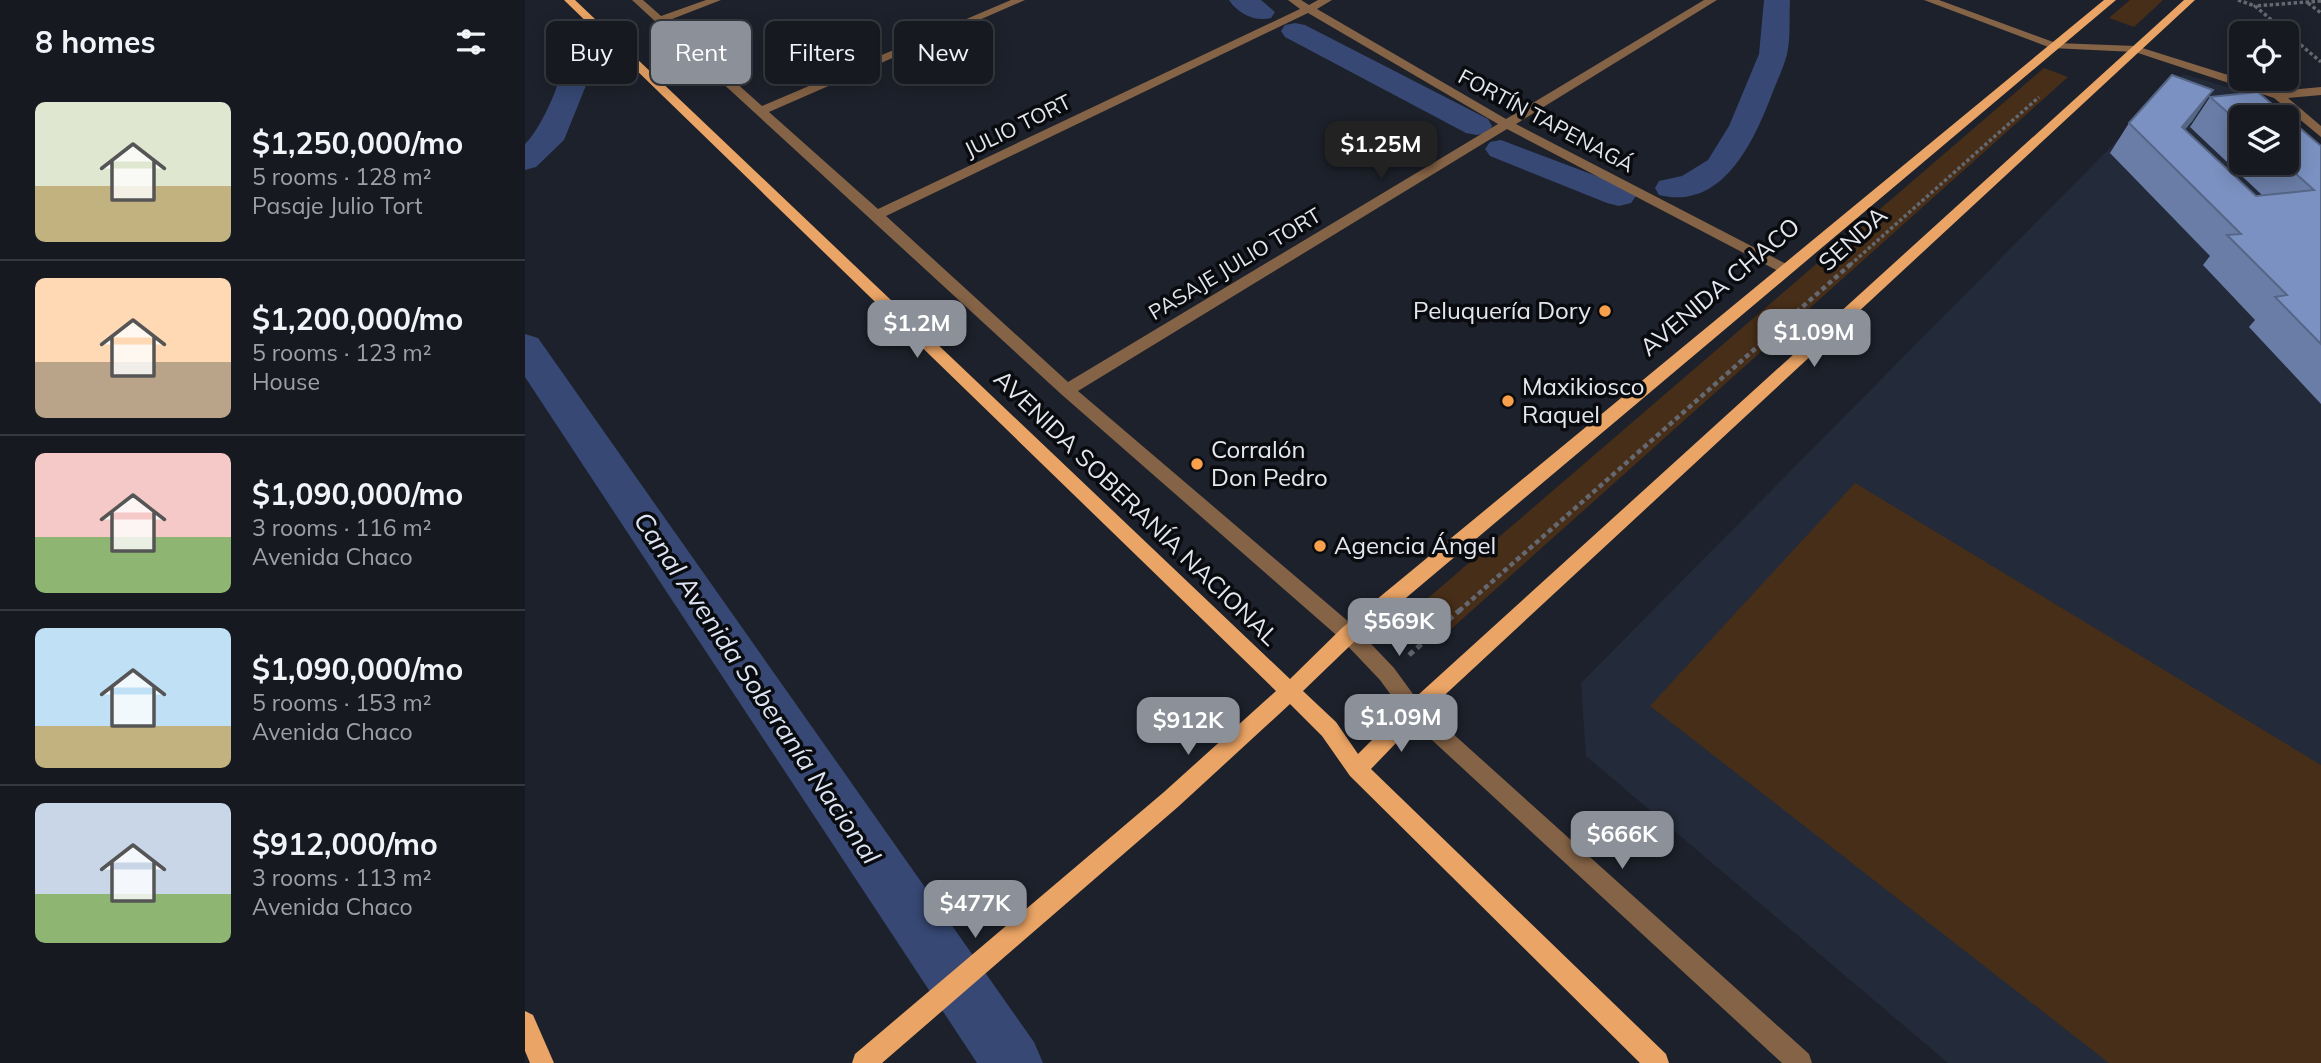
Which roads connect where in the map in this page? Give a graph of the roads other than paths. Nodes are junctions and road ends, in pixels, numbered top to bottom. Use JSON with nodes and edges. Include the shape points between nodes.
{"nodes":[{"id":1,"x":569,"y":0,"type":"edge"},
{"id":2,"x":637,"y":0,"type":"edge"},
{"id":3,"x":716,"y":0,"type":"edge"},
{"id":4,"x":1020,"y":0,"type":"edge"},
{"id":5,"x":1293,"y":0,"type":"edge"},
{"id":6,"x":1328,"y":0,"type":"edge"},
{"id":7,"x":1712,"y":0,"type":"edge"},
{"id":8,"x":1929,"y":0,"type":"edge"},
{"id":9,"x":2111,"y":0,"type":"edge"},
{"id":10,"x":2190,"y":0,"type":"edge"},
{"id":11,"x":1309,"y":9,"type":"junction"},
{"id":12,"x":659,"y":20,"type":"junction"},
{"id":13,"x":2056,"y":46,"type":"junction"},
{"id":14,"x":2136,"y":49,"type":"junction"},
{"id":15,"x":2321,"y":91,"type":"edge"},
{"id":16,"x":2278,"y":95,"type":"junction"},
{"id":17,"x":761,"y":111,"type":"junction"},
{"id":18,"x":1508,"y":125,"type":"junction"},
{"id":19,"x":2321,"y":133,"type":"edge"},
{"id":20,"x":877,"y":215,"type":"junction"},
{"id":21,"x":1785,"y":269,"type":"junction"},
{"id":22,"x":1067,"y":390,"type":"junction"},
{"id":23,"x":1349,"y":634,"type":"junction"},
{"id":24,"x":1290,"y":693,"type":"junction"},
{"id":25,"x":1414,"y":711,"type":"junction"},
{"id":26,"x":1357,"y":769,"type":"junction"},
{"id":27,"x":525,"y":1023,"type":"edge"},
{"id":28,"x":864,"y":1062,"type":"edge"},
{"id":29,"x":542,"y":1063,"type":"edge"},
{"id":30,"x":1657,"y":1063,"type":"edge"},
{"id":31,"x":1800,"y":1063,"type":"edge"}],
"edges":[{"from":1,"to":24,"type":"main road","name":"AVENIDA SOBERANÍA NACIONAL"},
{"from":2,"to":12,"type":"street","name":"AVENIDA SOBERANÍA NACIONAL"},
{"from":3,"to":12,"type":"street"},
{"from":4,"to":17,"type":"street"},
{"from":5,"to":11,"type":"street","name":"FORTÍN TAPENAGÁ"},
{"from":6,"to":11,"type":"street","name":"JULIO TORT"},
{"from":7,"to":18,"type":"street","name":"PASAJE JULIO TORT"},
{"from":8,"to":13,"type":"street"},
{"from":9,"to":13,"type":"main road","name":"AVENIDA CHACO"},
{"from":10,"to":14,"type":"main road"},
{"from":11,"to":18,"type":"street","name":"FORTÍN TAPENAGÁ"},
{"from":11,"to":20,"type":"street","name":"JULIO TORT"},
{"from":12,"to":17,"type":"street","name":"AVENIDA SOBERANÍA NACIONAL"},
{"from":13,"to":14,"type":"street"},
{"from":13,"to":21,"type":"main road","name":"AVENIDA CHACO"},
{"from":14,"to":16,"type":"street"},
{"from":14,"to":25,"type":"main road"},
{"from":15,"to":16,"type":"street"},
{"from":16,"to":19,"type":"street"},
{"from":17,"to":20,"type":"street","name":"AVENIDA SOBERANÍA NACIONAL"},
{"from":18,"to":21,"type":"street","name":"FORTÍN TAPENAGÁ"},
{"from":18,"to":22,"type":"street","name":"PASAJE JULIO TORT"},
{"from":20,"to":22,"type":"street","name":"AVENIDA SOBERANÍA NACIONAL"},
{"from":21,"to":23,"type":"main road","name":"AVENIDA CHACO"},
{"from":22,"to":23,"type":"street","name":"AVENIDA SOBERANÍA NACIONAL"},
{"from":23,"to":24,"type":"main road","name":"AVENIDA CHACO"},
{"from":23,"to":25,"type":"street","name":"AVENIDA SOBERANÍA NACIONAL"},
{"from":24,"to":26,"type":"main road","name":"AVENIDA SOBERANÍA NACIONAL","via":[[1329,729]]},
{"from":24,"to":28,"type":"main road","name":"AVENIDA CHACO","via":[[1112,853]]},
{"from":25,"to":26,"type":"main road"},
{"from":25,"to":31,"type":"street","name":"AVENIDA SOBERANÍA NACIONAL"},
{"from":26,"to":30,"type":"main road","name":"AVENIDA SOBERANÍA NACIONAL"},
{"from":27,"to":29,"type":"main road"}]}
